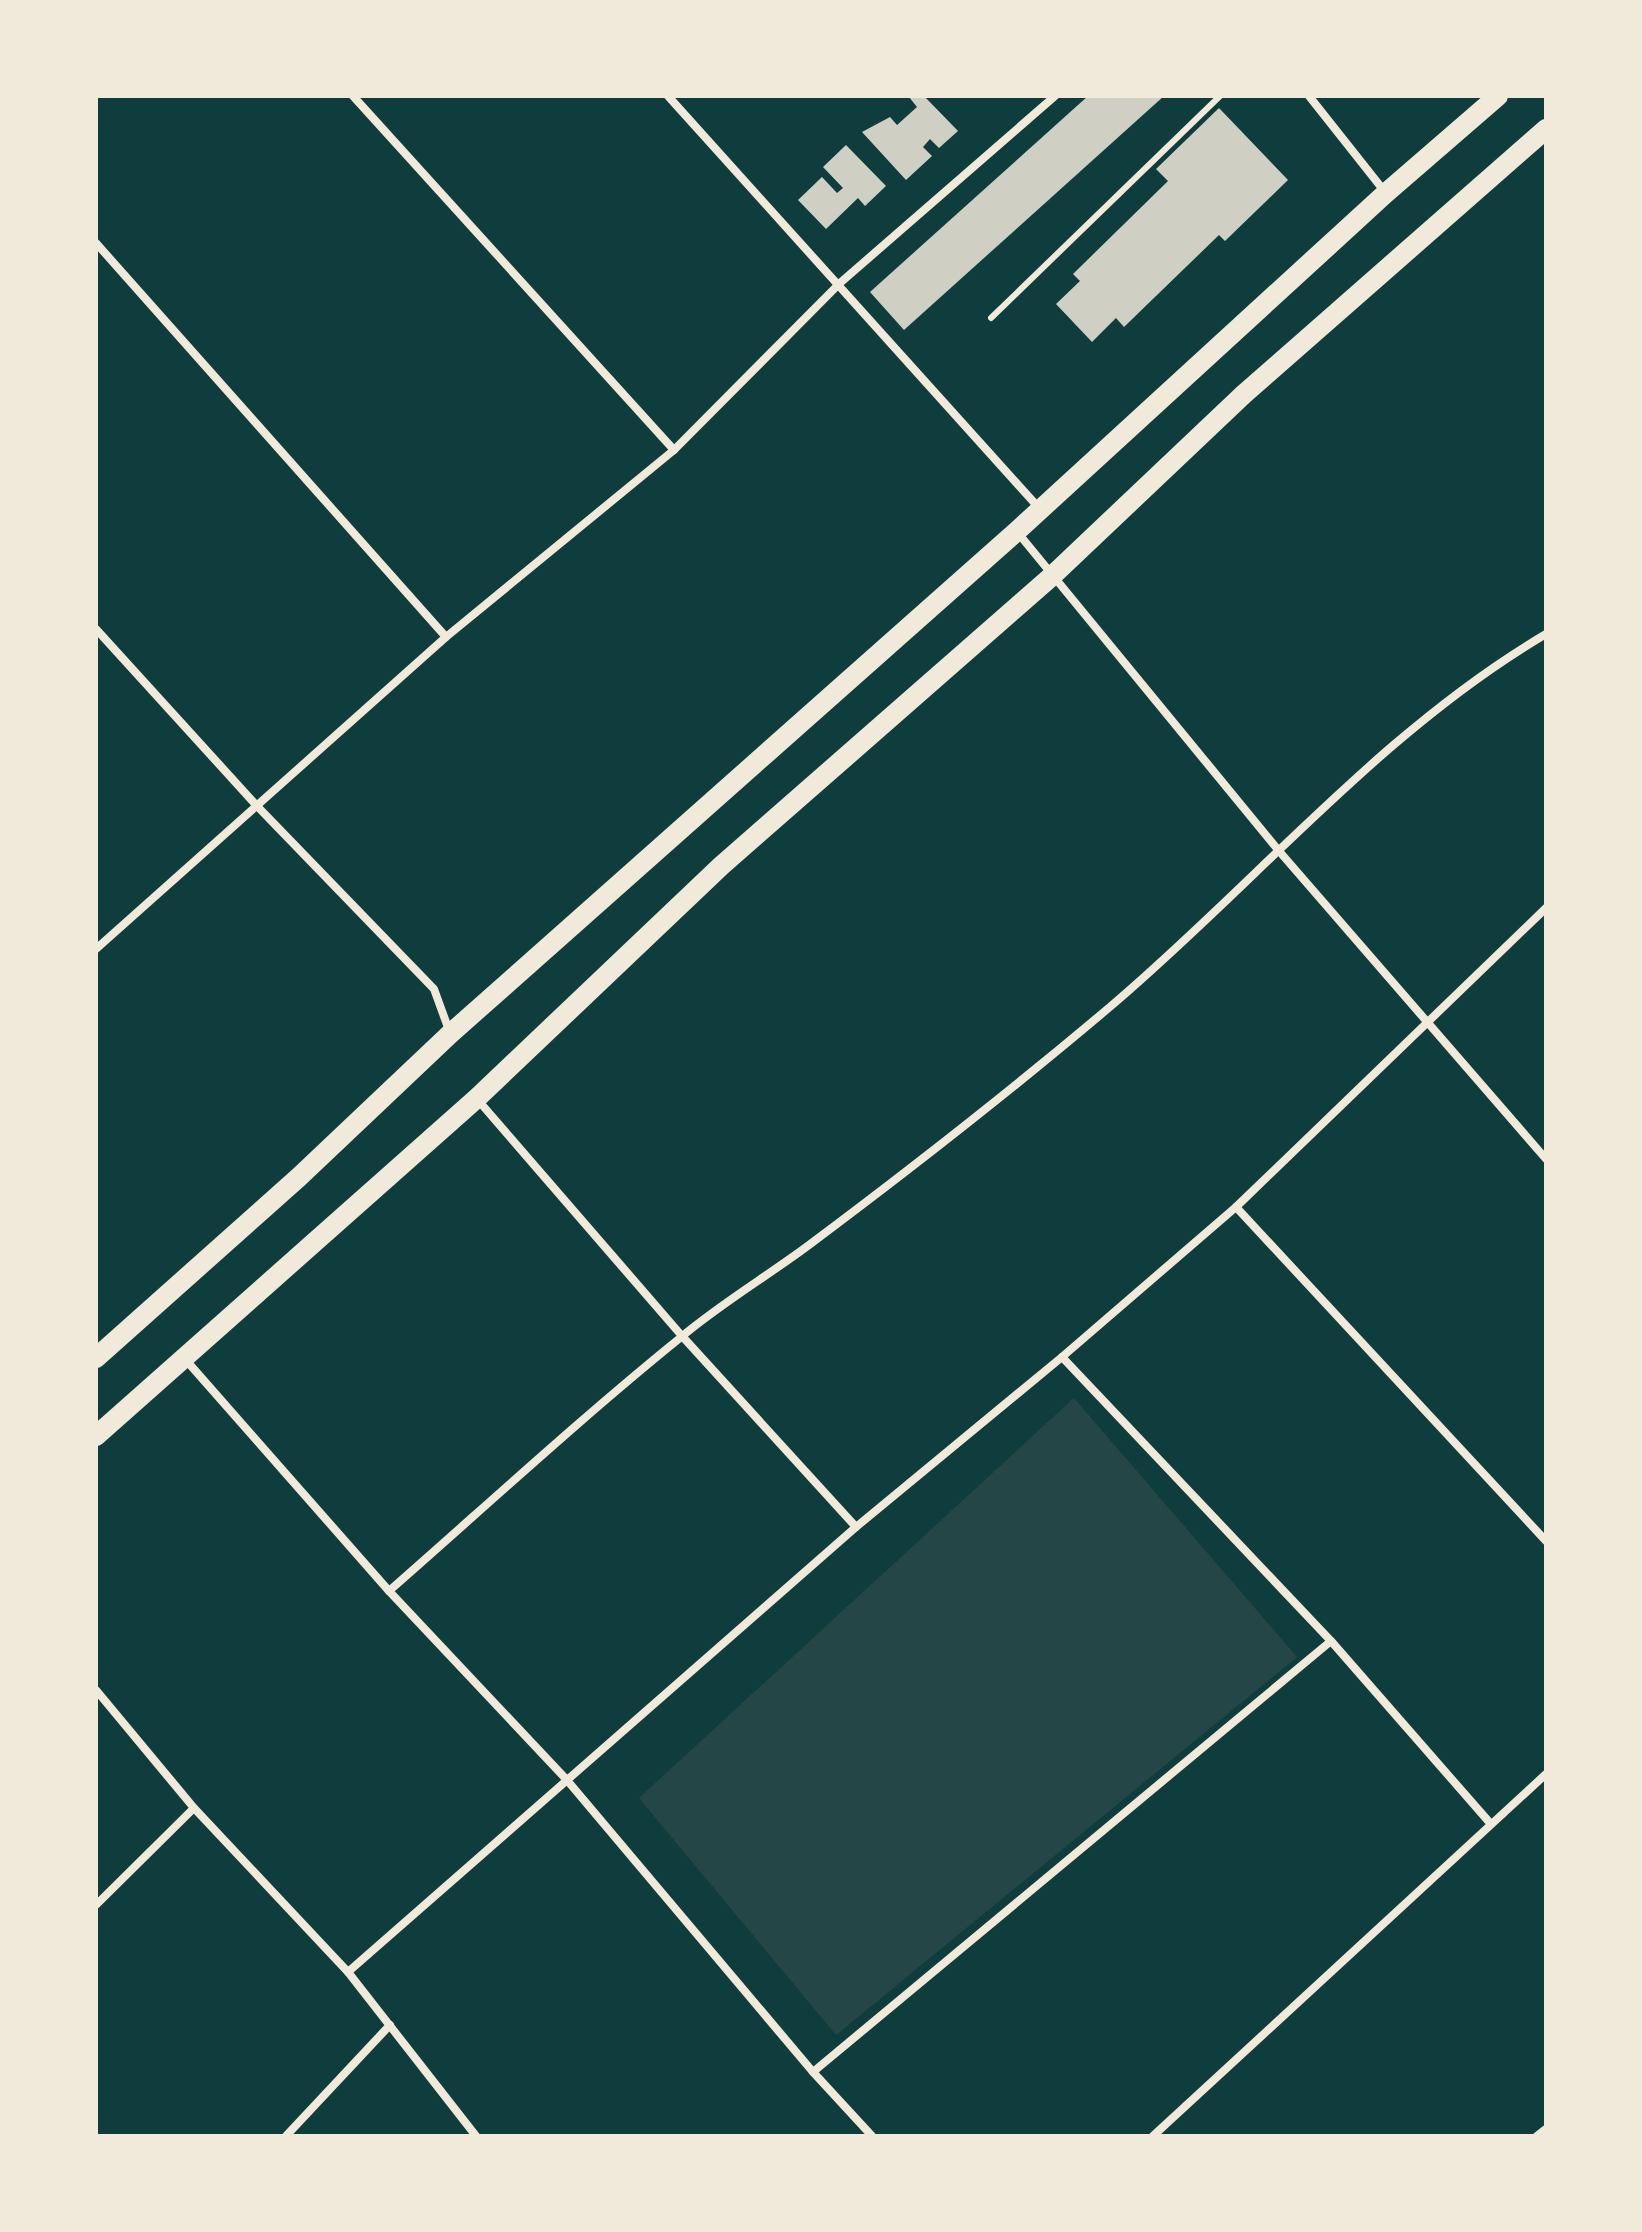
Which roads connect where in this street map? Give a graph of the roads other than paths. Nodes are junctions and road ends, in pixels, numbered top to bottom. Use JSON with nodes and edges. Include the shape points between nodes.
{"nodes":[{"id":1,"x":353,"y":96,"type":"edge"},
{"id":2,"x":1055,"y":96,"type":"edge"},
{"id":3,"x":1220,"y":96,"type":"edge"},
{"id":4,"x":1309,"y":96,"type":"edge"},
{"id":5,"x":1498,"y":96,"type":"edge"},
{"id":6,"x":672,"y":98,"type":"edge"},
{"id":7,"x":1546,"y":129,"type":"edge"},
{"id":8,"x":1386,"y":193,"type":"junction"},
{"id":9,"x":96,"y":243,"type":"edge"},
{"id":10,"x":840,"y":283,"type":"junction"},
{"id":11,"x":991,"y":318,"type":"dead end"},
{"id":12,"x":674,"y":450,"type":"junction"},
{"id":13,"x":1041,"y":510,"type":"junction"},
{"id":14,"x":1017,"y":531,"type":"junction"},
{"id":15,"x":1052,"y":576,"type":"junction"},
{"id":16,"x":96,"y":629,"type":"edge"},
{"id":17,"x":1546,"y":634,"type":"edge"},
{"id":18,"x":446,"y":637,"type":"junction"},
{"id":19,"x":257,"y":806,"type":"junction"},
{"id":20,"x":1279,"y":851,"type":"junction"},
{"id":21,"x":1546,"y":908,"type":"edge"},
{"id":22,"x":96,"y":949,"type":"edge"},
{"id":23,"x":1426,"y":1021,"type":"junction"},
{"id":24,"x":450,"y":1034,"type":"junction"},
{"id":25,"x":477,"y":1098,"type":"junction"},
{"id":26,"x":1546,"y":1159,"type":"edge"},
{"id":27,"x":1236,"y":1207,"type":"junction"},
{"id":28,"x":682,"y":1336,"type":"junction"},
{"id":29,"x":1062,"y":1357,"type":"junction"},
{"id":30,"x":96,"y":1358,"type":"edge"},
{"id":31,"x":184,"y":1358,"type":"junction"},
{"id":32,"x":96,"y":1436,"type":"edge"},
{"id":33,"x":856,"y":1527,"type":"junction"},
{"id":34,"x":1546,"y":1541,"type":"edge"},
{"id":35,"x":389,"y":1591,"type":"junction"},
{"id":36,"x":1331,"y":1641,"type":"junction"},
{"id":37,"x":96,"y":1690,"type":"edge"},
{"id":38,"x":1546,"y":1774,"type":"edge"},
{"id":39,"x":566,"y":1779,"type":"junction"},
{"id":40,"x":194,"y":1808,"type":"junction"},
{"id":41,"x":1490,"y":1823,"type":"junction"},
{"id":42,"x":96,"y":1905,"type":"edge"},
{"id":43,"x":348,"y":1972,"type":"junction"},
{"id":44,"x":390,"y":2025,"type":"junction"},
{"id":45,"x":813,"y":2072,"type":"junction"},
{"id":46,"x":1546,"y":2129,"type":"edge"},
{"id":47,"x":286,"y":2136,"type":"edge"},
{"id":48,"x":476,"y":2136,"type":"edge"},
{"id":49,"x":872,"y":2136,"type":"edge"},
{"id":50,"x":1153,"y":2136,"type":"edge"},
{"id":51,"x":1537,"y":2136,"type":"edge"}],
"edges":[{"from":1,"to":12,"type":"street"},
{"from":2,"to":10,"type":"street"},
{"from":3,"to":11,"type":"lane"},
{"from":4,"to":8,"type":"street"},
{"from":5,"to":8,"type":"main road"},
{"from":6,"to":10,"type":"street"},
{"from":7,"to":15,"type":"main road","via":[[1244,394]]},
{"from":8,"to":13,"type":"main road"},
{"from":9,"to":18,"type":"street"},
{"from":10,"to":12,"type":"street"},
{"from":10,"to":13,"type":"street"},
{"from":12,"to":18,"type":"street"},
{"from":13,"to":14,"type":"main road"},
{"from":14,"to":15,"type":"street"},
{"from":14,"to":24,"type":"main road"},
{"from":15,"to":20,"type":"street"},
{"from":15,"to":25,"type":"main road","via":[[732,855]]},
{"from":16,"to":19,"type":"street"},
{"from":17,"to":20,"type":"street","via":[[1442,704]]},
{"from":18,"to":19,"type":"street"},
{"from":19,"to":22,"type":"street"},
{"from":19,"to":24,"type":"street","via":[[434,989]]},
{"from":20,"to":23,"type":"street"},
{"from":20,"to":28,"type":"street","via":[[1168,957],[1019,1084]]},
{"from":21,"to":23,"type":"street"},
{"from":23,"to":26,"type":"street"},
{"from":23,"to":27,"type":"street"},
{"from":24,"to":30,"type":"main road"},
{"from":25,"to":28,"type":"street"},
{"from":25,"to":31,"type":"main road"},
{"from":27,"to":29,"type":"street"},
{"from":27,"to":34,"type":"street"},
{"from":28,"to":33,"type":"street"},
{"from":28,"to":35,"type":"street"},
{"from":29,"to":33,"type":"street"},
{"from":29,"to":36,"type":"street"},
{"from":31,"to":32,"type":"main road"},
{"from":31,"to":35,"type":"street"},
{"from":33,"to":39,"type":"street"},
{"from":35,"to":39,"type":"street"},
{"from":36,"to":41,"type":"street"},
{"from":36,"to":45,"type":"street"},
{"from":37,"to":40,"type":"street"},
{"from":38,"to":41,"type":"street"},
{"from":39,"to":43,"type":"street"},
{"from":39,"to":45,"type":"street"},
{"from":40,"to":42,"type":"street"},
{"from":40,"to":43,"type":"street"},
{"from":41,"to":50,"type":"street"},
{"from":43,"to":44,"type":"street"},
{"from":44,"to":47,"type":"street"},
{"from":44,"to":48,"type":"street"},
{"from":45,"to":49,"type":"street"},
{"from":46,"to":51,"type":"street"}]}
